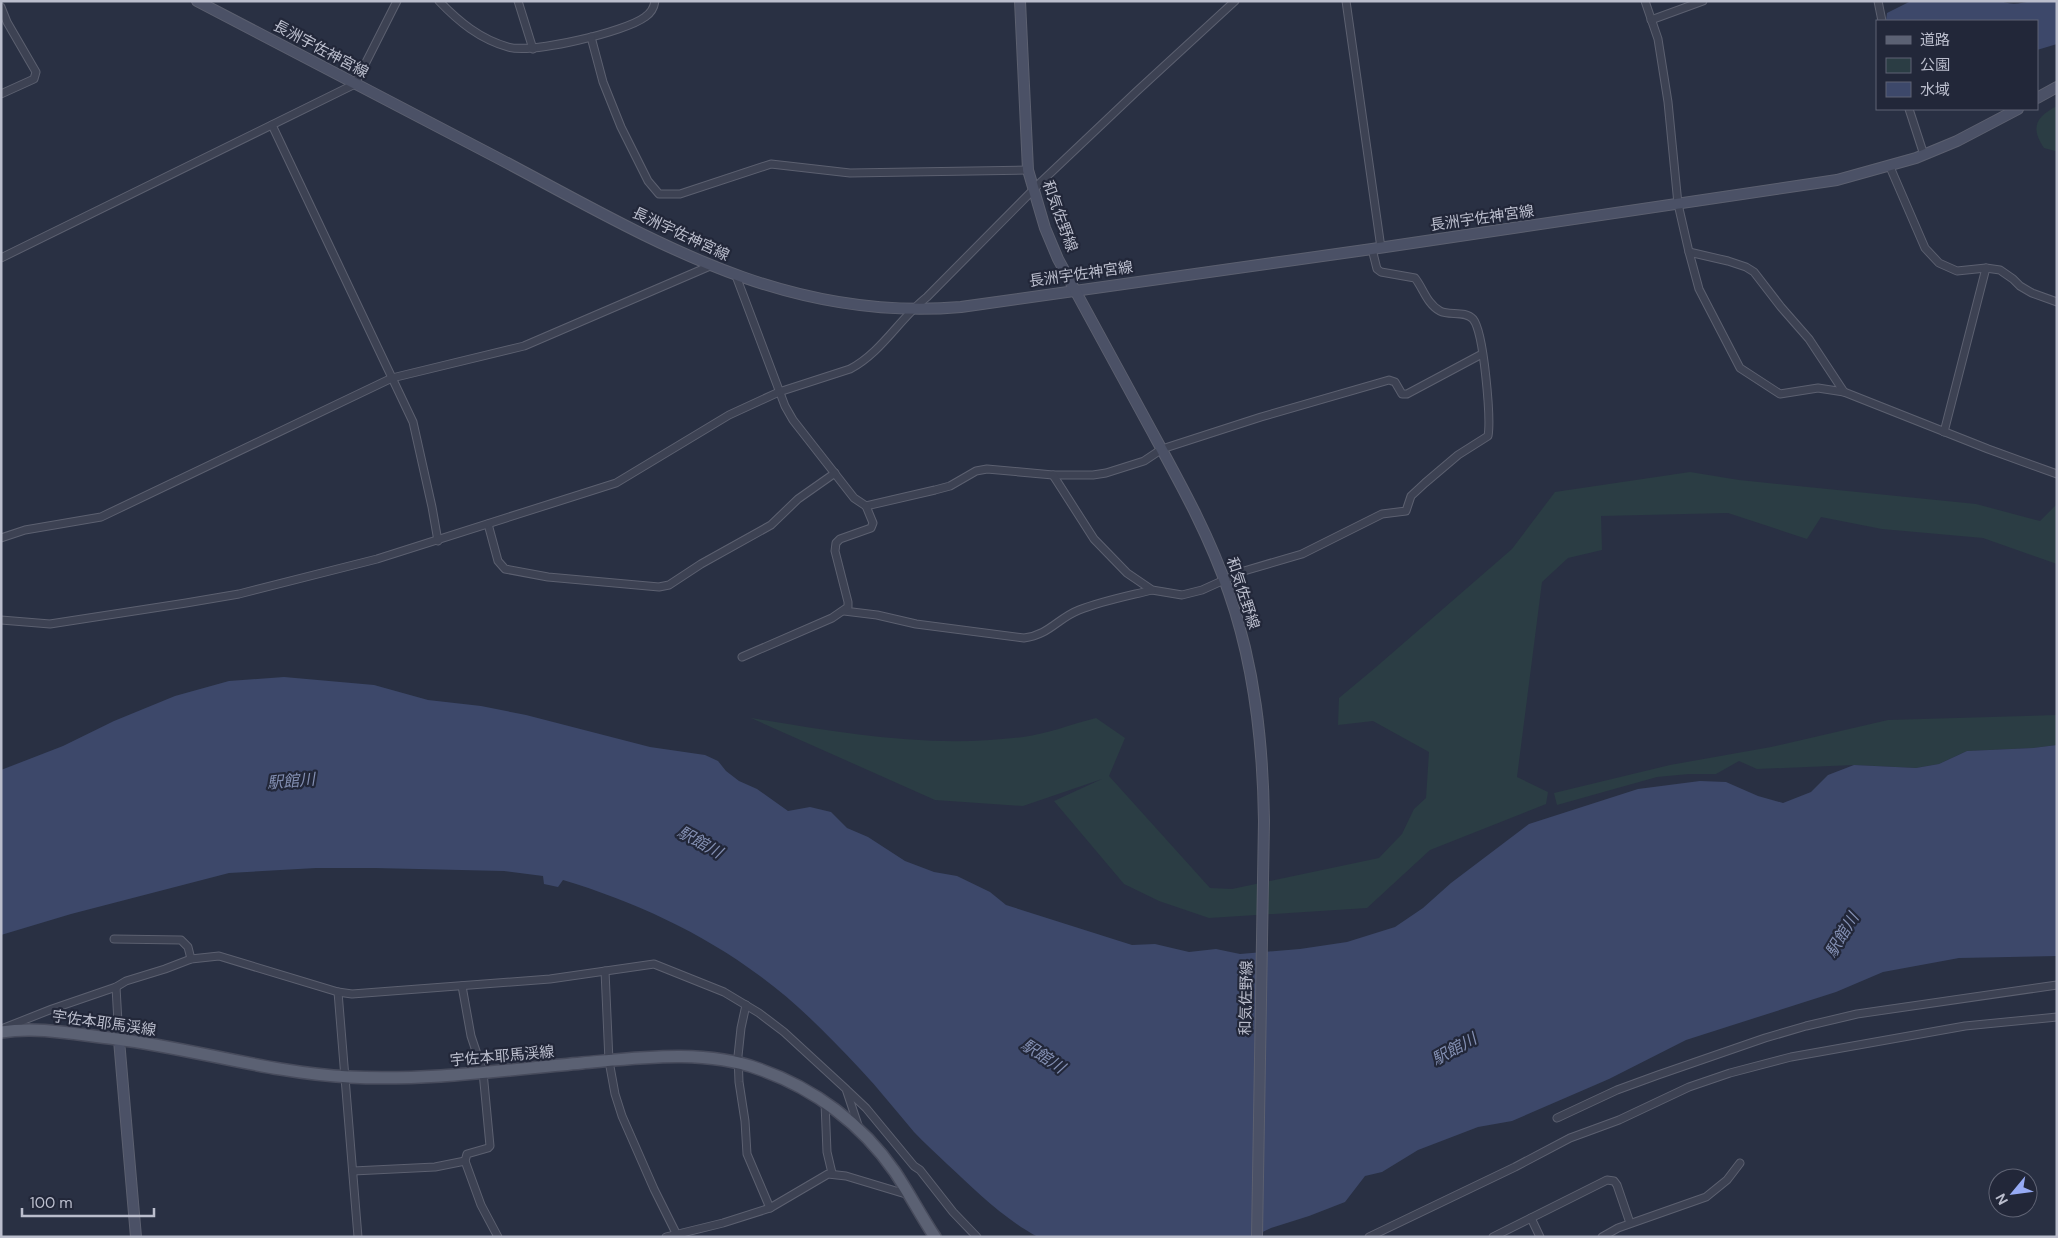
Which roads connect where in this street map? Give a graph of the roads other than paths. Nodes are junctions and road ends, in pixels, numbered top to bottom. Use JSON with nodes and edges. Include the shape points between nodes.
{"nodes":[{"id":1,"x":197,"y":1,"type":"edge"},
{"id":2,"x":397,"y":1,"type":"edge"},
{"id":3,"x":439,"y":1,"type":"edge"},
{"id":4,"x":518,"y":1,"type":"edge"},
{"id":5,"x":655,"y":1,"type":"edge"},
{"id":6,"x":1020,"y":1,"type":"edge"},
{"id":7,"x":1235,"y":1,"type":"edge"},
{"id":8,"x":1346,"y":1,"type":"edge"},
{"id":9,"x":1646,"y":1,"type":"edge"},
{"id":10,"x":1704,"y":1,"type":"edge"},
{"id":11,"x":1878,"y":1,"type":"edge"},
{"id":12,"x":1,"y":7,"type":"edge"},
{"id":13,"x":1652,"y":20,"type":"junction"},
{"id":14,"x":1882,"y":20,"type":"edge"},
{"id":15,"x":592,"y":37,"type":"junction"},
{"id":16,"x":534,"y":49,"type":"junction"},
{"id":17,"x":355,"y":84,"type":"junction"},
{"id":18,"x":2057,"y":87,"type":"edge"},
{"id":19,"x":1,"y":94,"type":"edge"},
{"id":20,"x":2038,"y":97,"type":"edge"},
{"id":21,"x":1910,"y":110,"type":"edge"},
{"id":22,"x":2016,"y":110,"type":"edge"},
{"id":23,"x":272,"y":125,"type":"junction"},
{"id":24,"x":1924,"y":155,"type":"junction"},
{"id":25,"x":1890,"y":167,"type":"junction"},
{"id":26,"x":1028,"y":170,"type":"junction"},
{"id":27,"x":1033,"y":190,"type":"junction"},
{"id":28,"x":1678,"y":204,"type":"junction"},
{"id":29,"x":1377,"y":248,"type":"junction"},
{"id":30,"x":1689,"y":252,"type":"junction"},
{"id":31,"x":1,"y":258,"type":"edge"},
{"id":32,"x":710,"y":266,"type":"junction"},
{"id":33,"x":1986,"y":268,"type":"junction"},
{"id":34,"x":736,"y":276,"type":"junction"},
{"id":35,"x":1075,"y":290,"type":"junction"},
{"id":36,"x":2057,"y":302,"type":"edge"},
{"id":37,"x":912,"y":309,"type":"junction"},
{"id":38,"x":1482,"y":354,"type":"junction"},
{"id":39,"x":392,"y":378,"type":"junction"},
{"id":40,"x":779,"y":392,"type":"junction"},
{"id":41,"x":1844,"y":392,"type":"junction"},
{"id":42,"x":1944,"y":432,"type":"junction"},
{"id":43,"x":1162,"y":449,"type":"junction"},
{"id":44,"x":834,"y":473,"type":"junction"},
{"id":45,"x":2057,"y":474,"type":"edge"},
{"id":46,"x":1053,"y":475,"type":"junction"},
{"id":47,"x":866,"y":506,"type":"junction"},
{"id":48,"x":488,"y":524,"type":"junction"},
{"id":49,"x":1,"y":538,"type":"edge"},
{"id":50,"x":438,"y":541,"type":"junction"},
{"id":51,"x":1224,"y":579,"type":"junction"},
{"id":52,"x":1152,"y":590,"type":"junction"},
{"id":53,"x":844,"y":611,"type":"junction"},
{"id":54,"x":1,"y":620,"type":"edge"},
{"id":55,"x":742,"y":657,"type":"dead end"},
{"id":56,"x":114,"y":939,"type":"dead end"},
{"id":57,"x":192,"y":959,"type":"junction"},
{"id":58,"x":605,"y":971,"type":"junction"},
{"id":59,"x":2057,"y":985,"type":"edge"},
{"id":60,"x":462,"y":986,"type":"junction"},
{"id":61,"x":116,"y":988,"type":"junction"},
{"id":62,"x":338,"y":992,"type":"junction"},
{"id":63,"x":746,"y":1005,"type":"junction"},
{"id":64,"x":2057,"y":1017,"type":"edge"},
{"id":65,"x":1,"y":1031,"type":"edge"},
{"id":66,"x":119,"y":1040,"type":"junction"},
{"id":67,"x":609,"y":1061,"type":"junction"},
{"id":68,"x":738,"y":1063,"type":"junction"},
{"id":69,"x":483,"y":1072,"type":"junction"},
{"id":70,"x":346,"y":1077,"type":"junction"},
{"id":71,"x":846,"y":1089,"type":"junction"},
{"id":72,"x":825,"y":1102,"type":"junction"},
{"id":73,"x":1557,"y":1118,"type":"dead end"},
{"id":74,"x":860,"y":1131,"type":"junction"},
{"id":75,"x":465,"y":1161,"type":"junction"},
{"id":76,"x":1740,"y":1164,"type":"dead end"},
{"id":77,"x":353,"y":1171,"type":"junction"},
{"id":78,"x":832,"y":1173,"type":"junction"},
{"id":79,"x":909,"y":1195,"type":"junction"},
{"id":80,"x":770,"y":1208,"type":"junction"},
{"id":81,"x":1531,"y":1218,"type":"junction"},
{"id":82,"x":1630,"y":1223,"type":"junction"},
{"id":83,"x":927,"y":1225,"type":"junction"},
{"id":84,"x":678,"y":1236,"type":"edge"},
{"id":85,"x":136,"y":1237,"type":"edge"},
{"id":86,"x":358,"y":1237,"type":"edge"},
{"id":87,"x":498,"y":1237,"type":"edge"},
{"id":88,"x":666,"y":1237,"type":"edge"},
{"id":89,"x":925,"y":1237,"type":"edge"},
{"id":90,"x":935,"y":1237,"type":"edge"},
{"id":91,"x":977,"y":1237,"type":"edge"},
{"id":92,"x":1257,"y":1237,"type":"edge"},
{"id":93,"x":1369,"y":1237,"type":"edge"},
{"id":94,"x":1493,"y":1237,"type":"edge"},
{"id":95,"x":1540,"y":1237,"type":"edge"},
{"id":96,"x":1602,"y":1237,"type":"edge"}],
"edges":[{"from":1,"to":17,"type":"main road","name":"長洲宇佐神宮線"},
{"from":2,"to":17,"type":"street"},
{"from":3,"to":16,"type":"street","via":[[466,27],[480,35],[510,48]]},
{"from":4,"to":16,"type":"street"},
{"from":5,"to":15,"type":"street","via":[[645,18]]},
{"from":6,"to":26,"type":"main road","name":"和気佐野線"},
{"from":7,"to":27,"type":"street"},
{"from":8,"to":29,"type":"street"},
{"from":9,"to":13,"type":"street"},
{"from":10,"to":13,"type":"street"},
{"from":11,"to":14,"type":"street"},
{"from":12,"to":19,"type":"street","via":[[36,72],[34,78]]},
{"from":13,"to":28,"type":"street","via":[[1668,102]]},
{"from":15,"to":16,"type":"street"},
{"from":15,"to":26,"type":"street","via":[[603,82],[621,126],[648,181],[659,194],[680,194],[771,164],[850,173]]},
{"from":17,"to":23,"type":"street"},
{"from":17,"to":32,"type":"main road","name":"長洲宇佐神宮線"},
{"from":18,"to":20,"type":"main road"},
{"from":21,"to":24,"type":"street"},
{"from":22,"to":24,"type":"main road","name":"長洲宇佐神宮線"},
{"from":23,"to":31,"type":"street"},
{"from":23,"to":39,"type":"street"},
{"from":24,"to":25,"type":"main road","name":"長洲宇佐神宮線"},
{"from":25,"to":28,"type":"main road","name":"長洲宇佐神宮線","via":[[1837,180]]},
{"from":25,"to":33,"type":"street","via":[[1931,256],[1957,271]]},
{"from":26,"to":27,"type":"main road","name":"和気佐野線"},
{"from":27,"to":35,"type":"main road","name":"和気佐野線","via":[[1052,247]]},
{"from":27,"to":37,"type":"street"},
{"from":28,"to":29,"type":"main road","name":"長洲宇佐神宮線"},
{"from":28,"to":30,"type":"street"},
{"from":29,"to":35,"type":"main road","name":"長洲宇佐神宮線"},
{"from":29,"to":38,"type":"street","via":[[1376,269],[1415,278],[1429,301],[1439,310],[1473,319]]},
{"from":30,"to":41,"type":"street","via":[[1728,261],[1754,272],[1809,339]]},
{"from":30,"to":41,"type":"street","via":[[1699,289],[1740,368],[1780,394],[1818,388]]},
{"from":32,"to":34,"type":"main road","name":"長洲宇佐神宮線"},
{"from":32,"to":39,"type":"street","via":[[524,346]]},
{"from":33,"to":36,"type":"street","via":[[2000,270],[2032,294]]},
{"from":33,"to":42,"type":"street"},
{"from":34,"to":37,"type":"main road","name":"長洲宇佐神宮線","via":[[830,301]]},
{"from":34,"to":40,"type":"street"},
{"from":35,"to":37,"type":"main road","name":"長洲宇佐神宮線","via":[[961,307]]},
{"from":35,"to":43,"type":"main road","name":"和気佐野線"},
{"from":37,"to":40,"type":"street","via":[[883,343],[858,365]]},
{"from":38,"to":43,"type":"street","via":[[1407,394],[1402,394],[1395,382],[1389,380]]},
{"from":38,"to":51,"type":"street","via":[[1487,387],[1488,436],[1458,455],[1425,483],[1411,496],[1406,511],[1382,514],[1302,554]]},
{"from":39,"to":49,"type":"street","via":[[109,513]]},
{"from":39,"to":50,"type":"street","via":[[413,422]]},
{"from":40,"to":44,"type":"street","via":[[793,420]]},
{"from":40,"to":48,"type":"street","via":[[729,415],[616,483]]},
{"from":41,"to":42,"type":"street"},
{"from":42,"to":45,"type":"street"},
{"from":43,"to":46,"type":"street","via":[[1144,461],[1106,473]]},
{"from":43,"to":51,"type":"main road","name":"和気佐野線","via":[[1199,518]]},
{"from":44,"to":47,"type":"street","via":[[854,498]]},
{"from":44,"to":48,"type":"street","via":[[798,499],[771,526],[669,585],[659,587],[548,577],[505,569],[498,561]]},
{"from":46,"to":47,"type":"street","via":[[987,469],[976,471],[950,486]]},
{"from":46,"to":52,"type":"street","via":[[1100,546],[1127,574]]},
{"from":47,"to":53,"type":"street","via":[[872,528],[836,543],[848,602]]},
{"from":48,"to":50,"type":"street"},
{"from":50,"to":54,"type":"street","via":[[230,596],[50,624]]},
{"from":51,"to":52,"type":"street","via":[[1191,594]]},
{"from":51,"to":92,"type":"main road","name":"和気佐野線","via":[[1244,646],[1260,733],[1264,821]]},
{"from":52,"to":53,"type":"street","via":[[1079,610],[1041,634],[1024,638]]},
{"from":53,"to":55,"type":"street"},
{"from":56,"to":57,"type":"street","via":[[181,940],[188,947]]},
{"from":57,"to":61,"type":"street","via":[[126,981]]},
{"from":57,"to":62,"type":"street","via":[[219,956]]},
{"from":58,"to":60,"type":"street","via":[[550,980]]},
{"from":58,"to":63,"type":"street","via":[[654,964],[702,982]]},
{"from":58,"to":67,"type":"street"},
{"from":59,"to":73,"type":"street","via":[[1857,1014],[1806,1026],[1617,1090]]},
{"from":60,"to":62,"type":"street","via":[[370,993]]},
{"from":60,"to":69,"type":"street","via":[[471,1036]]},
{"from":61,"to":65,"type":"street","via":[[52,1009]]},
{"from":61,"to":66,"type":"street"},
{"from":62,"to":70,"type":"street"},
{"from":63,"to":68,"type":"street"},
{"from":63,"to":71,"type":"street","via":[[784,1032]]},
{"from":64,"to":93,"type":"street","via":[[1965,1026],[1791,1057],[1730,1073],[1681,1090],[1619,1120],[1570,1138]]},
{"from":65,"to":66,"type":"main road","name":"宇佐本耶馬渓線","via":[[58,1030]]},
{"from":66,"to":70,"type":"main road","name":"宇佐本耶馬渓線"},
{"from":66,"to":85,"type":"main road"},
{"from":67,"to":68,"type":"main road","name":"宇佐本耶馬渓線","via":[[696,1058]]},
{"from":67,"to":69,"type":"main road","name":"宇佐本耶馬渓線"},
{"from":67,"to":84,"type":"street","via":[[622,1116]]},
{"from":68,"to":72,"type":"main road","name":"宇佐本耶馬渓線","via":[[780,1077]]},
{"from":68,"to":80,"type":"street","via":[[747,1154]]},
{"from":69,"to":70,"type":"main road","name":"宇佐本耶馬渓線","via":[[420,1078]]},
{"from":69,"to":75,"type":"street","via":[[490,1146],[467,1154]]},
{"from":70,"to":77,"type":"street"},
{"from":71,"to":74,"type":"street"},
{"from":71,"to":91,"type":"street"},
{"from":72,"to":74,"type":"main road","name":"宇佐本耶馬渓線"},
{"from":72,"to":78,"type":"street","via":[[827,1152]]},
{"from":74,"to":79,"type":"main road","name":"宇佐本耶馬渓線","via":[[887,1162]]},
{"from":75,"to":77,"type":"street","via":[[435,1168]]},
{"from":75,"to":87,"type":"street","via":[[481,1205]]},
{"from":76,"to":82,"type":"street","via":[[1706,1197]]},
{"from":77,"to":86,"type":"street"},
{"from":78,"to":79,"type":"street"},
{"from":78,"to":80,"type":"street"},
{"from":79,"to":83,"type":"main road","name":"宇佐本耶馬渓線"},
{"from":80,"to":84,"type":"street"},
{"from":81,"to":82,"type":"street","via":[[1607,1180],[1617,1185]]},
{"from":81,"to":94,"type":"street"},
{"from":81,"to":95,"type":"street"},
{"from":82,"to":96,"type":"street"},
{"from":83,"to":89,"type":"street"},
{"from":83,"to":90,"type":"main road","name":"宇佐本耶馬渓線"},
{"from":84,"to":88,"type":"street"}]}
